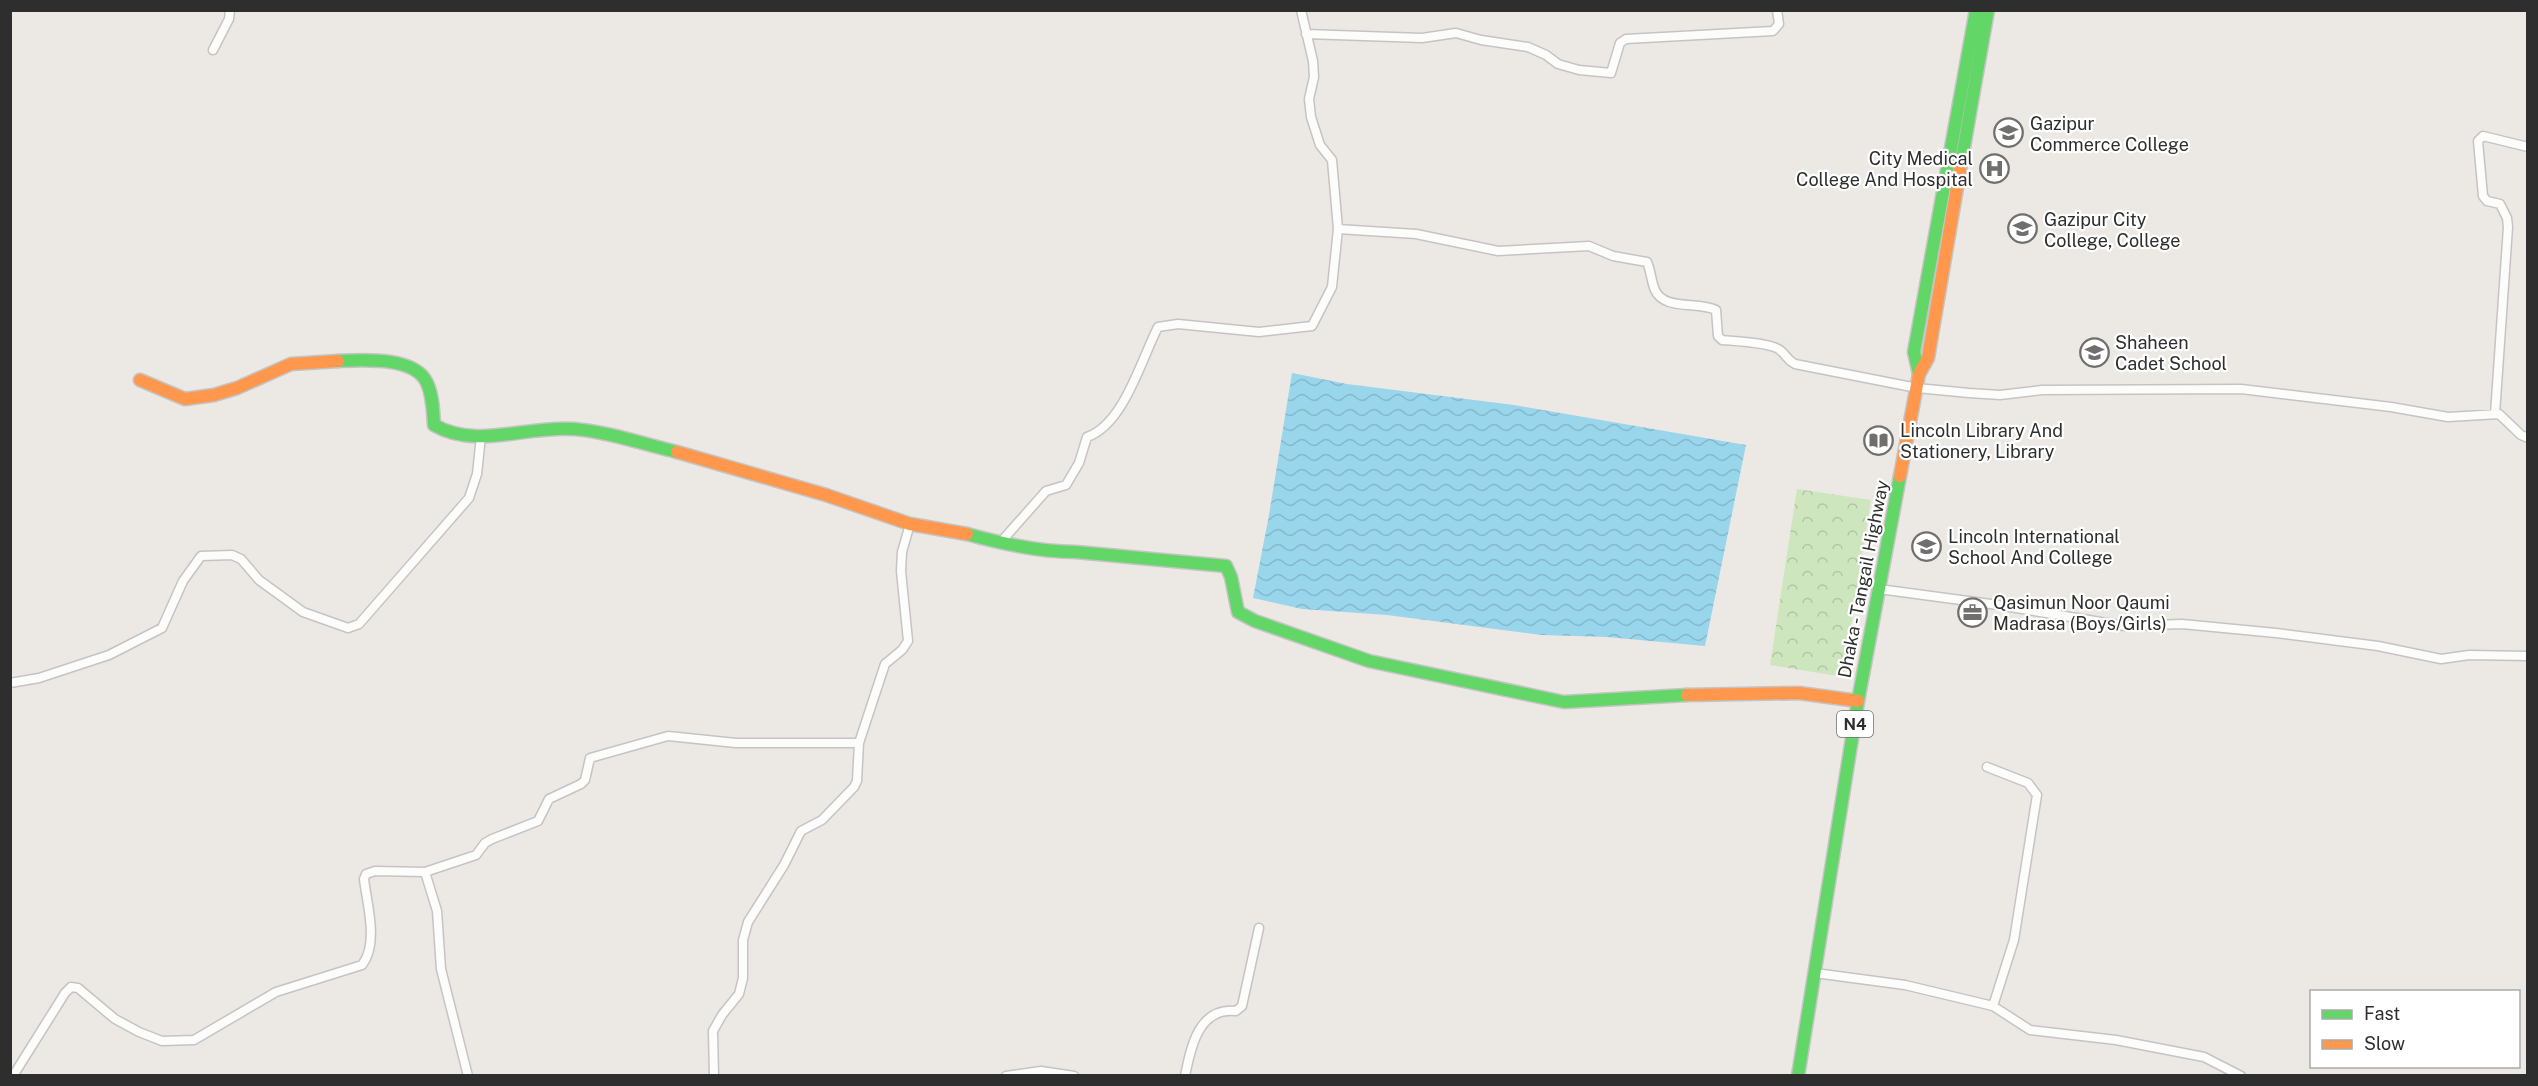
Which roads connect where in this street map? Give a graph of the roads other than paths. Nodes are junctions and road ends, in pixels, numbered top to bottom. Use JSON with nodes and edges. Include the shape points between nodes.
{"nodes":[{"id":1,"x":230,"y":10,"type":"edge"},
{"id":2,"x":1301,"y":10,"type":"edge"},
{"id":3,"x":1777,"y":10,"type":"edge"},
{"id":4,"x":1976,"y":10,"type":"edge"},
{"id":5,"x":1988,"y":10,"type":"edge"},
{"id":6,"x":1306,"y":34,"type":"junction"},
{"id":7,"x":213,"y":50,"type":"dead end"},
{"id":8,"x":2528,"y":147,"type":"edge"},
{"id":9,"x":1338,"y":229,"type":"junction"},
{"id":10,"x":1919,"y":374,"type":"junction"},
{"id":11,"x":140,"y":380,"type":"dead end"},
{"id":12,"x":1917,"y":388,"type":"junction"},
{"id":13,"x":2495,"y":414,"type":"junction"},
{"id":14,"x":481,"y":436,"type":"junction"},
{"id":15,"x":2528,"y":438,"type":"edge"},
{"id":16,"x":910,"y":524,"type":"junction"},
{"id":17,"x":1000,"y":543,"type":"junction"},
{"id":18,"x":1879,"y":589,"type":"junction"},
{"id":19,"x":2528,"y":656,"type":"edge"},
{"id":20,"x":10,"y":684,"type":"edge"},
{"id":21,"x":1858,"y":701,"type":"junction"},
{"id":22,"x":859,"y":743,"type":"junction"},
{"id":23,"x":1988,"y":767,"type":"dead end"},
{"id":24,"x":425,"y":873,"type":"junction"},
{"id":25,"x":1259,"y":928,"type":"dead end"},
{"id":26,"x":1815,"y":973,"type":"junction"},
{"id":27,"x":1993,"y":1006,"type":"junction"},
{"id":28,"x":13,"y":1076,"type":"edge"},
{"id":29,"x":468,"y":1076,"type":"edge"},
{"id":30,"x":714,"y":1076,"type":"edge"},
{"id":31,"x":1006,"y":1076,"type":"edge"},
{"id":32,"x":1074,"y":1076,"type":"edge"},
{"id":33,"x":1185,"y":1076,"type":"edge"},
{"id":34,"x":1798,"y":1076,"type":"edge"},
{"id":35,"x":2241,"y":1076,"type":"edge"}],
"edges":[{"from":1,"to":7,"type":"street"},
{"from":2,"to":6,"type":"street"},
{"from":3,"to":6,"type":"street","via":[[1779,24],[1773,31],[1626,39],[1620,43],[1611,73],[1605,74],[1558,64],[1528,46],[1456,33],[1422,38]]},
{"from":4,"to":10,"type":"main road","name":"Dhaka - Tangail Highway","number":"N4","via":[[1914,352]]},
{"from":5,"to":10,"type":"main road","name":"Dhaka - Tangail Highway","number":"N4","via":[[1928,358]]},
{"from":6,"to":9,"type":"street","via":[[1314,77],[1309,99],[1311,117],[1320,145],[1332,160]]},
{"from":8,"to":13,"type":"street","via":[[2483,136],[2478,141],[2483,196],[2500,204],[2508,227]]},
{"from":9,"to":12,"type":"street","via":[[1416,234],[1498,251],[1589,246],[1613,256],[1647,262],[1661,299],[1716,310],[1718,336],[1722,340],[1772,347],[1795,364]]},
{"from":9,"to":17,"type":"street","via":[[1332,287],[1312,326],[1259,332],[1178,324],[1158,327],[1114,417],[1097,434],[1087,437],[1066,486],[1046,491]]},
{"from":10,"to":12,"type":"main road","name":"Dhaka - Tangail Highway","number":"N4"},
{"from":11,"to":14,"type":"main road","via":[[185,399],[237,388],[291,364],[370,359],[395,362],[421,374],[427,382],[434,425],[469,438]]},
{"from":12,"to":13,"type":"street","via":[[2000,395],[2043,390],[2241,389],[2448,417]]},
{"from":12,"to":18,"type":"main road","name":"Dhaka - Tangail Highway","number":"N4"},
{"from":13,"to":15,"type":"street"},
{"from":14,"to":16,"type":"main road","via":[[572,429],[597,433],[692,456]]},
{"from":14,"to":20,"type":"street","via":[[477,474],[469,498],[359,624],[348,628],[303,612],[232,555],[201,556],[183,581],[162,628],[109,655]]},
{"from":16,"to":17,"type":"main road","via":[[958,531]]},
{"from":16,"to":22,"type":"street","via":[[901,571],[908,640],[885,663]]},
{"from":17,"to":21,"type":"main road","via":[[1051,552],[1226,566],[1232,576],[1238,612],[1255,621],[1370,661],[1564,702],[1799,693]]},
{"from":18,"to":19,"type":"street","via":[[2125,626],[2182,624],[2276,633],[2378,646],[2441,659],[2469,655]]},
{"from":18,"to":21,"type":"main road","name":"Dhaka - Tangail Highway","number":"N4"},
{"from":21,"to":26,"type":"main road","name":"Dhaka - Tangail Highway","number":"N4"},
{"from":22,"to":24,"type":"street","via":[[736,743],[668,736],[590,758],[585,780],[549,799],[538,821],[492,839],[476,855]]},
{"from":22,"to":30,"type":"street","via":[[854,787],[822,820],[801,831],[744,931],[739,994],[713,1031]]},
{"from":23,"to":27,"type":"street","via":[[2028,783],[2037,795],[2014,940]]},
{"from":24,"to":28,"type":"street","via":[[366,874],[371,938],[369,956],[362,965],[276,992],[194,1040],[162,1041],[139,1032],[115,1019],[78,988],[71,987]]},
{"from":24,"to":29,"type":"street","via":[[437,911],[441,969]]},
{"from":25,"to":33,"type":"street","via":[[1242,1006],[1236,1011],[1221,1010],[1202,1028],[1191,1044]]},
{"from":26,"to":27,"type":"street","via":[[1905,985]]},
{"from":26,"to":34,"type":"main road","name":"Dhaka - Tangail Highway","number":"N4"},
{"from":27,"to":35,"type":"street","via":[[2030,1030],[2116,1040],[2204,1058]]},
{"from":31,"to":32,"type":"street","via":[[1041,1071]]}]}
